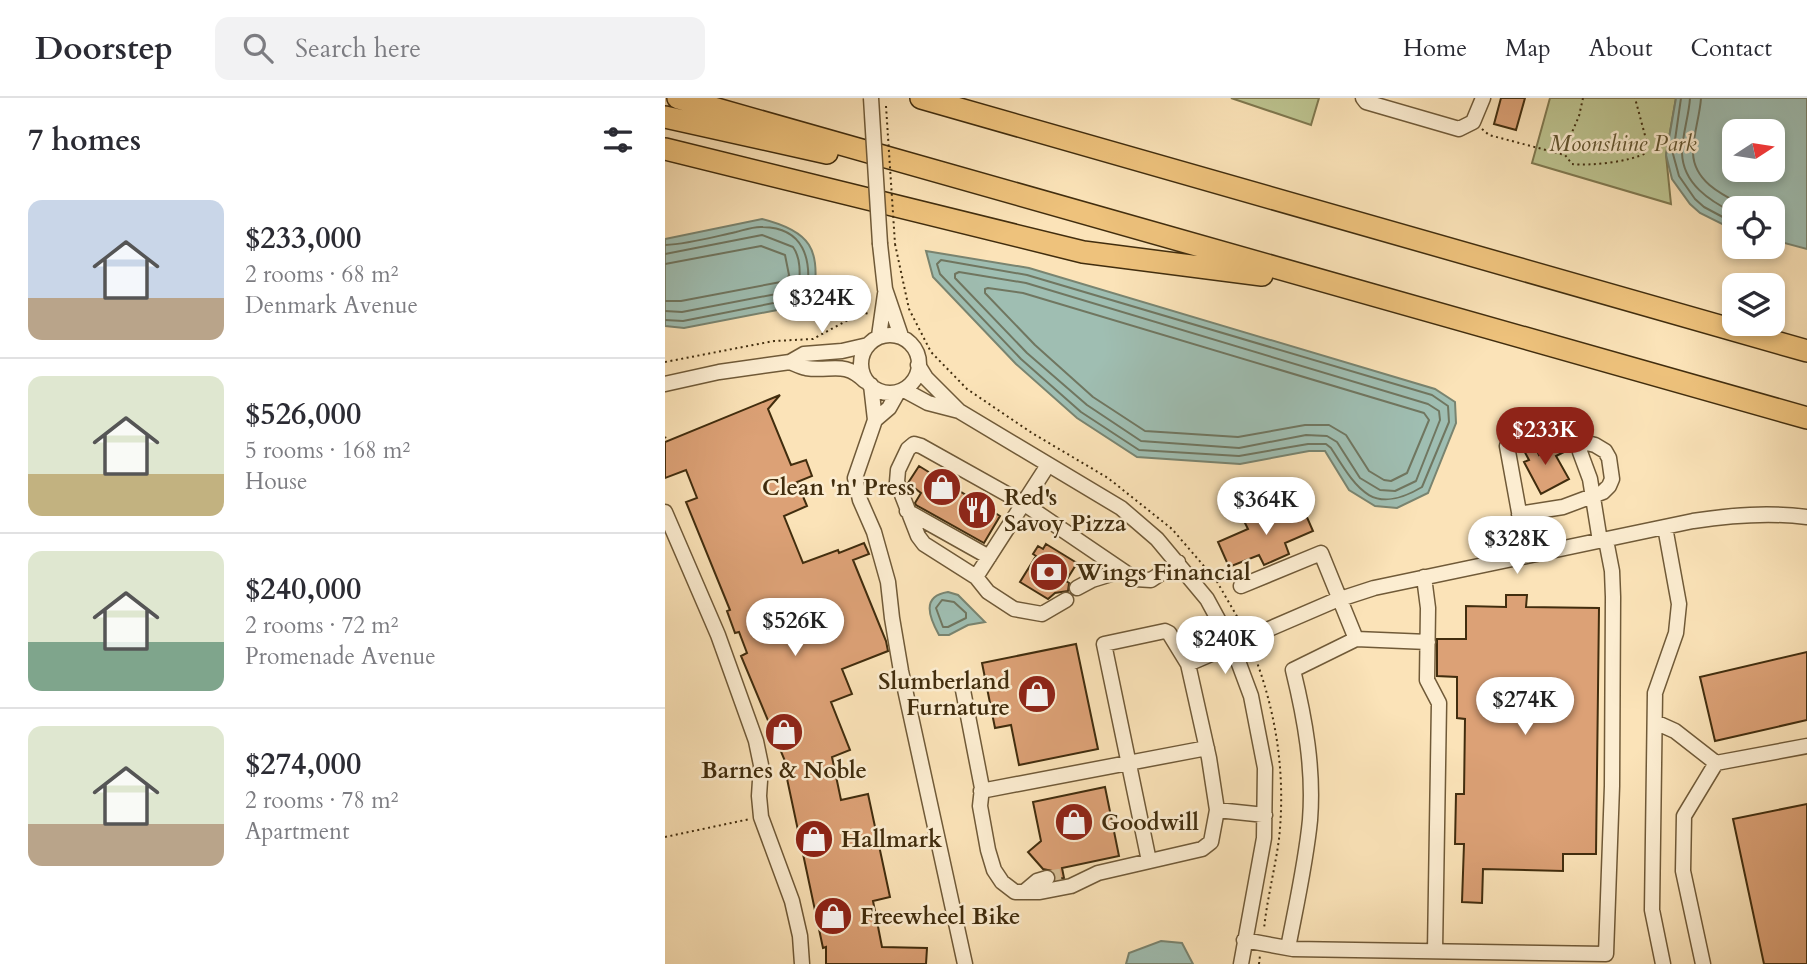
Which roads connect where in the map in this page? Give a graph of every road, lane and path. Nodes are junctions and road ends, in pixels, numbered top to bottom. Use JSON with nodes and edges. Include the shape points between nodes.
{"nodes":[{"id":1,"x":678,"y":98,"type":"edge"},
{"id":2,"x":871,"y":98,"type":"edge"},
{"id":3,"x":885,"y":98,"type":"edge"},
{"id":4,"x":921,"y":98,"type":"edge"},
{"id":5,"x":1363,"y":98,"type":"edge"},
{"id":6,"x":1483,"y":98,"type":"edge"},
{"id":7,"x":1583,"y":98,"type":"edge"},
{"id":8,"x":1635,"y":98,"type":"edge"},
{"id":9,"x":665,"y":117,"type":"edge"},
{"id":10,"x":1473,"y":122,"type":"junction"},
{"id":11,"x":665,"y":149,"type":"edge"},
{"id":12,"x":1565,"y":155,"type":"junction"},
{"id":13,"x":1003,"y":190,"type":"junction"},
{"id":14,"x":895,"y":244,"type":"dead end"},
{"id":15,"x":1333,"y":284,"type":"junction"},
{"id":16,"x":909,"y":309,"type":"dead end"},
{"id":17,"x":888,"y":315,"type":"junction"},
{"id":18,"x":901,"y":336,"type":"junction"},
{"id":19,"x":874,"y":340,"type":"junction"},
{"id":20,"x":1807,"y":351,"type":"edge"},
{"id":21,"x":665,"y":362,"type":"edge"},
{"id":22,"x":790,"y":362,"type":"junction"},
{"id":23,"x":918,"y":365,"type":"junction"},
{"id":24,"x":868,"y":383,"type":"junction"},
{"id":25,"x":665,"y":384,"type":"edge"},
{"id":26,"x":901,"y":391,"type":"junction"},
{"id":27,"x":959,"y":411,"type":"junction"},
{"id":28,"x":1807,"y":418,"type":"edge"},
{"id":29,"x":875,"y":420,"type":"junction"},
{"id":30,"x":1580,"y":452,"type":"dead end"},
{"id":31,"x":1048,"y":465,"type":"junction"},
{"id":32,"x":1592,"y":495,"type":"junction"},
{"id":33,"x":1023,"y":503,"type":"junction"},
{"id":34,"x":907,"y":510,"type":"junction"},
{"id":35,"x":665,"y":512,"type":"edge"},
{"id":36,"x":1519,"y":513,"type":"junction"},
{"id":37,"x":1807,"y":517,"type":"edge"},
{"id":38,"x":1665,"y":527,"type":"junction"},
{"id":39,"x":1603,"y":540,"type":"junction"},
{"id":40,"x":1527,"y":556,"type":"junction"},
{"id":41,"x":989,"y":557,"type":"junction"},
{"id":42,"x":1178,"y":562,"type":"junction"},
{"id":43,"x":1121,"y":571,"type":"junction"},
{"id":44,"x":976,"y":577,"type":"junction"},
{"id":45,"x":1424,"y":577,"type":"junction"},
{"id":46,"x":1241,"y":586,"type":"dead end"},
{"id":47,"x":1077,"y":588,"type":"dead end"},
{"id":48,"x":1341,"y":598,"type":"junction"},
{"id":49,"x":1066,"y":600,"type":"dead end"},
{"id":50,"x":1356,"y":639,"type":"junction"},
{"id":51,"x":1428,"y":642,"type":"junction"},
{"id":52,"x":1232,"y":645,"type":"junction"},
{"id":53,"x":1188,"y":664,"type":"junction"},
{"id":54,"x":962,"y":685,"type":"dead end"},
{"id":55,"x":1655,"y":722,"type":"junction"},
{"id":56,"x":1807,"y":746,"type":"edge"},
{"id":57,"x":1207,"y":748,"type":"junction"},
{"id":58,"x":1716,"y":763,"type":"junction"},
{"id":59,"x":1129,"y":764,"type":"junction"},
{"id":60,"x":981,"y":790,"type":"junction"},
{"id":61,"x":1217,"y":810,"type":"junction"},
{"id":62,"x":1265,"y":815,"type":"junction"},
{"id":63,"x":761,"y":817,"type":"junction"},
{"id":64,"x":665,"y":837,"type":"edge"},
{"id":65,"x":1150,"y":861,"type":"junction"},
{"id":66,"x":1064,"y":875,"type":"tunnel mouth"},
{"id":67,"x":1047,"y":878,"type":"tunnel mouth"},
{"id":68,"x":1082,"y":879,"type":"junction"},
{"id":69,"x":1024,"y":892,"type":"junction"},
{"id":70,"x":1244,"y":940,"type":"junction"},
{"id":71,"x":1288,"y":948,"type":"junction"},
{"id":72,"x":1435,"y":951,"type":"junction"},
{"id":73,"x":802,"y":964,"type":"edge"},
{"id":74,"x":965,"y":964,"type":"edge"},
{"id":75,"x":1241,"y":964,"type":"edge"},
{"id":76,"x":1663,"y":964,"type":"edge"},
{"id":77,"x":1703,"y":964,"type":"edge"}],
"edges":[{"from":1,"to":13,"type":"highway"},
{"from":2,"to":17,"type":"street","bridge":true},
{"from":3,"to":14,"type":"path","bridge":true},
{"from":4,"to":20,"type":"highway"},
{"from":5,"to":10,"type":"street","via":[[1459,129]]},
{"from":6,"to":10,"type":"street"},
{"from":7,"to":12,"type":"path"},
{"from":8,"to":12,"type":"path","via":[[1646,153],[1586,165],[1572,164]]},
{"from":9,"to":13,"type":"highway"},
{"from":10,"to":12,"type":"path","via":[[1489,135]]},
{"from":11,"to":15,"type":"highway","via":[[1083,252]]},
{"from":13,"to":15,"type":"highway"},
{"from":15,"to":28,"type":"highway"},
{"from":16,"to":17,"type":"path"},
{"from":17,"to":18,"type":"street"},
{"from":17,"to":19,"type":"street"},
{"from":17,"to":21,"type":"path","via":[[859,314],[813,339],[774,341]]},
{"from":18,"to":19,"type":"street"},
{"from":18,"to":23,"type":"street","via":[[916,350]]},
{"from":19,"to":22,"type":"street","via":[[842,351],[804,354]]},
{"from":19,"to":24,"type":"street","via":[[864,348],[860,363]]},
{"from":22,"to":24,"type":"street","via":[[807,368],[843,367]]},
{"from":22,"to":25,"type":"street"},
{"from":23,"to":26,"type":"street","via":[[915,378]]},
{"from":23,"to":27,"type":"street"},
{"from":24,"to":26,"type":"street","via":[[880,392]]},
{"from":24,"to":29,"type":"street"},
{"from":26,"to":27,"type":"street"},
{"from":26,"to":29,"type":"street"},
{"from":27,"to":31,"type":"street"},
{"from":29,"to":74,"type":"street","via":[[855,478],[888,582],[901,671]]},
{"from":30,"to":32,"type":"street"},
{"from":31,"to":33,"type":"street"},
{"from":31,"to":42,"type":"street","via":[[1121,508]]},
{"from":32,"to":36,"type":"street","via":[[1563,507]]},
{"from":32,"to":36,"type":"street","via":[[1603,492],[1612,479],[1605,452],[1595,445],[1526,430],[1507,446]]},
{"from":32,"to":39,"type":"street"},
{"from":33,"to":34,"type":"street","via":[[914,444],[898,470],[897,482]]},
{"from":33,"to":41,"type":"street"},
{"from":33,"to":43,"type":"street"},
{"from":34,"to":41,"type":"street"},
{"from":34,"to":44,"type":"street","via":[[924,544]]},
{"from":35,"to":63,"type":"street","via":[[757,741]]},
{"from":36,"to":40,"type":"street"},
{"from":37,"to":38,"type":"street","via":[[1735,514]]},
{"from":38,"to":39,"type":"street"},
{"from":38,"to":55,"type":"street","via":[[1679,604],[1676,633],[1655,693]]},
{"from":39,"to":40,"type":"street"},
{"from":39,"to":72,"type":"street","via":[[1612,571],[1613,597],[1606,954]]},
{"from":40,"to":45,"type":"street"},
{"from":41,"to":44,"type":"street"},
{"from":42,"to":43,"type":"street","via":[[1151,580],[1135,579]]},
{"from":42,"to":52,"type":"street","via":[[1207,599]]},
{"from":43,"to":47,"type":"street"},
{"from":44,"to":49,"type":"street","via":[[988,592],[1014,609],[1042,614]]},
{"from":45,"to":48,"type":"street"},
{"from":45,"to":51,"type":"street"},
{"from":46,"to":48,"type":"street","via":[[1321,553]]},
{"from":48,"to":50,"type":"street"},
{"from":48,"to":52,"type":"street"},
{"from":50,"to":51,"type":"street"},
{"from":50,"to":71,"type":"street","via":[[1293,670],[1310,763],[1310,820]]},
{"from":51,"to":72,"type":"street","via":[[1427,680],[1439,703]]},
{"from":52,"to":53,"type":"street"},
{"from":52,"to":62,"type":"street","via":[[1259,731]]},
{"from":53,"to":57,"type":"street"},
{"from":53,"to":59,"type":"street","via":[[1165,631],[1104,644]]},
{"from":54,"to":60,"type":"street"},
{"from":55,"to":58,"type":"street","via":[[1675,731]]},
{"from":55,"to":76,"type":"street","via":[[1652,910]]},
{"from":56,"to":58,"type":"street"},
{"from":57,"to":59,"type":"street"},
{"from":57,"to":61,"type":"street"},
{"from":58,"to":77,"type":"street","via":[[1684,816],[1683,871]]},
{"from":59,"to":60,"type":"street"},
{"from":59,"to":65,"type":"street"},
{"from":60,"to":69,"type":"street","via":[[994,870],[1002,882]]},
{"from":61,"to":62,"type":"street"},
{"from":61,"to":65,"type":"street","via":[[1211,842],[1202,849]]},
{"from":62,"to":70,"type":"street"},
{"from":63,"to":64,"type":"path"},
{"from":63,"to":73,"type":"street","via":[[792,901]]},
{"from":65,"to":68,"type":"street"},
{"from":66,"to":68,"type":"street"},
{"from":67,"to":69,"type":"street"},
{"from":68,"to":69,"type":"street","via":[[1071,886]]},
{"from":70,"to":71,"type":"street"},
{"from":70,"to":75,"type":"street"},
{"from":71,"to":72,"type":"street"}]}
